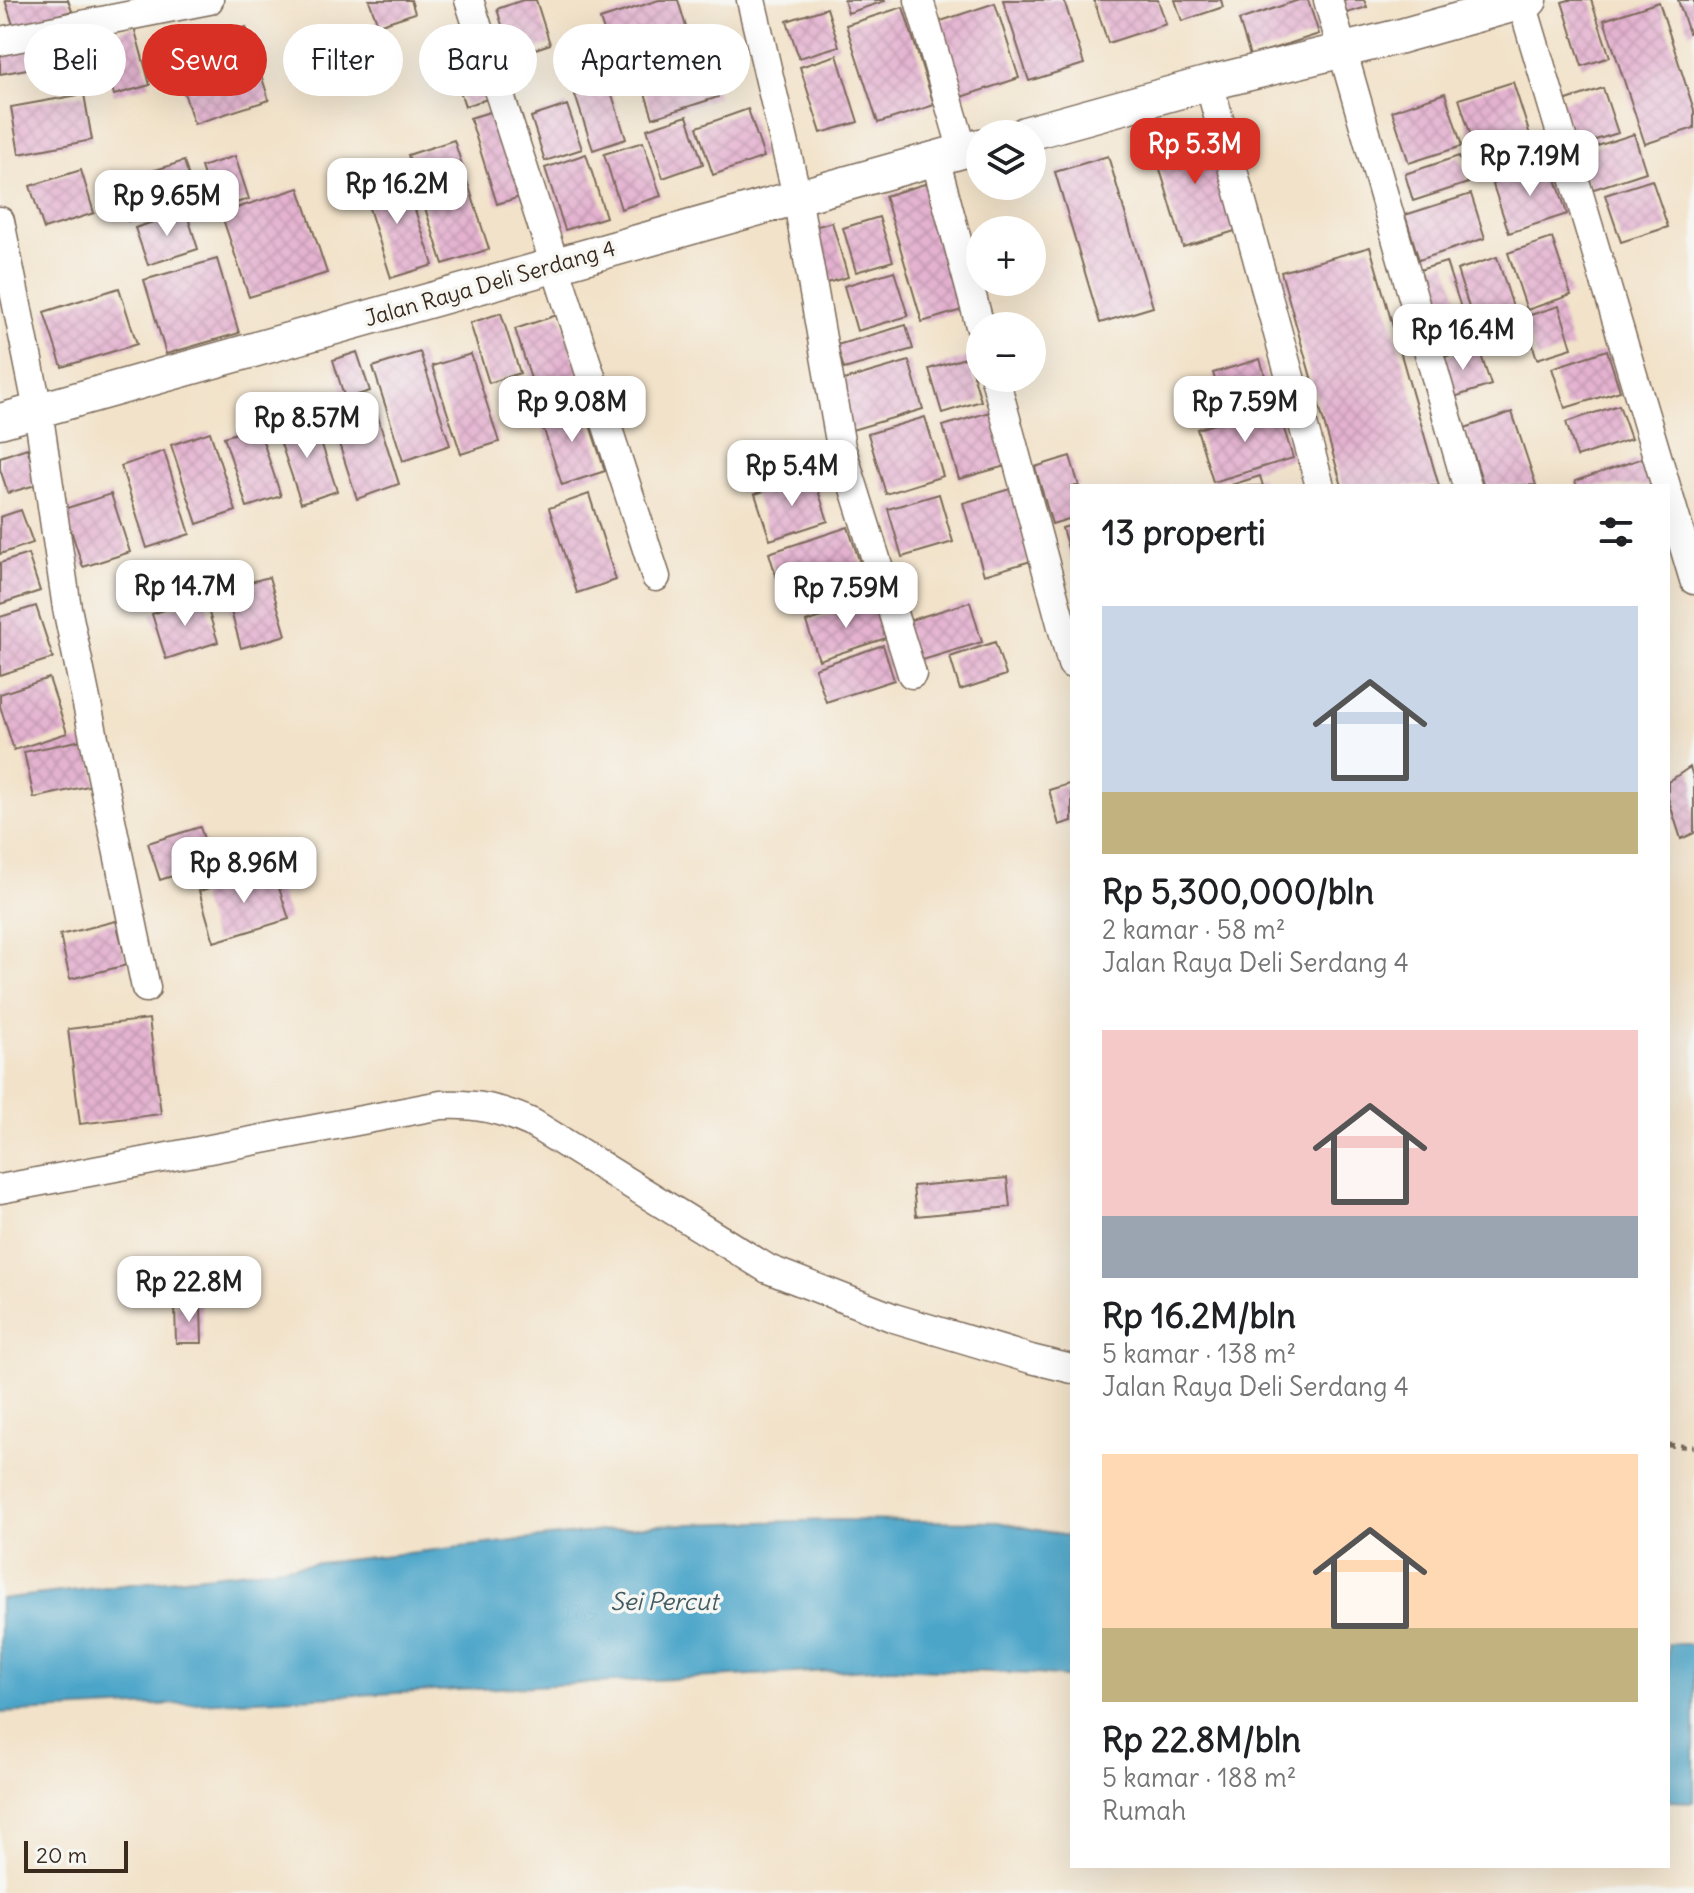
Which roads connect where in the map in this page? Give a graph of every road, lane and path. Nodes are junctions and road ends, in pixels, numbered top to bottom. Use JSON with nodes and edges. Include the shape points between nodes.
{"nodes":[{"id":1,"x":209,"y":0,"type":"edge"},
{"id":2,"x":469,"y":0,"type":"edge"},
{"id":3,"x":751,"y":0,"type":"edge"},
{"id":4,"x":919,"y":0,"type":"edge"},
{"id":5,"x":1328,"y":0,"type":"edge"},
{"id":6,"x":1526,"y":1,"type":"edge"},
{"id":7,"x":0,"y":41,"type":"edge"},
{"id":8,"x":1342,"y":51,"type":"junction"},
{"id":9,"x":1209,"y":83,"type":"junction"},
{"id":10,"x":1046,"y":128,"type":"edge"},
{"id":11,"x":959,"y":152,"type":"edge"},
{"id":12,"x":797,"y":196,"type":"junction"},
{"id":13,"x":0,"y":221,"type":"edge"},
{"id":14,"x":554,"y":265,"type":"junction"},
{"id":15,"x":978,"y":312,"type":"edge"},
{"id":16,"x":999,"y":392,"type":"edge"},
{"id":17,"x":38,"y":410,"type":"junction"},
{"id":18,"x":0,"y":421,"type":"edge"},
{"id":19,"x":1319,"y":484,"type":"edge"},
{"id":20,"x":1466,"y":484,"type":"edge"},
{"id":21,"x":1665,"y":484,"type":"edge"},
{"id":22,"x":1670,"y":500,"type":"edge"},
{"id":23,"x":656,"y":577,"type":"dead end"},
{"id":24,"x":1694,"y":580,"type":"edge"},
{"id":25,"x":1070,"y":657,"type":"edge"},
{"id":26,"x":912,"y":674,"type":"dead end"},
{"id":27,"x":146,"y":988,"type":"dead end"},
{"id":28,"x":0,"y":1189,"type":"edge"},
{"id":29,"x":1070,"y":1369,"type":"edge"},
{"id":30,"x":1670,"y":1445,"type":"edge"},
{"id":31,"x":1694,"y":1447,"type":"edge"}],
"edges":[{"from":1,"to":7,"type":"street"},
{"from":2,"to":14,"type":"street"},
{"from":3,"to":12,"type":"street"},
{"from":4,"to":11,"type":"street"},
{"from":5,"to":8,"type":"street"},
{"from":6,"to":8,"type":"street"},
{"from":6,"to":21,"type":"street"},
{"from":8,"to":9,"type":"street"},
{"from":8,"to":20,"type":"street"},
{"from":9,"to":10,"type":"street"},
{"from":9,"to":19,"type":"street"},
{"from":11,"to":12,"type":"street","name":"Jalan Raya Deli Serdang 4"},
{"from":11,"to":15,"type":"street"},
{"from":12,"to":14,"type":"street","name":"Jalan Raya Deli Serdang 4"},
{"from":12,"to":26,"type":"street","via":[[841,447]]},
{"from":13,"to":17,"type":"street"},
{"from":14,"to":17,"type":"street","name":"Jalan Raya Deli Serdang 4"},
{"from":14,"to":23,"type":"street"},
{"from":16,"to":25,"type":"street"},
{"from":17,"to":18,"type":"street","name":"Jalan Raya Deli Serdang 4"},
{"from":17,"to":27,"type":"street","via":[[67,608]]},
{"from":22,"to":24,"type":"street"},
{"from":28,"to":29,"type":"street","via":[[441,1105],[470,1104],[532,1123],[768,1269],[894,1318]]},
{"from":30,"to":31,"type":"path"}]}
